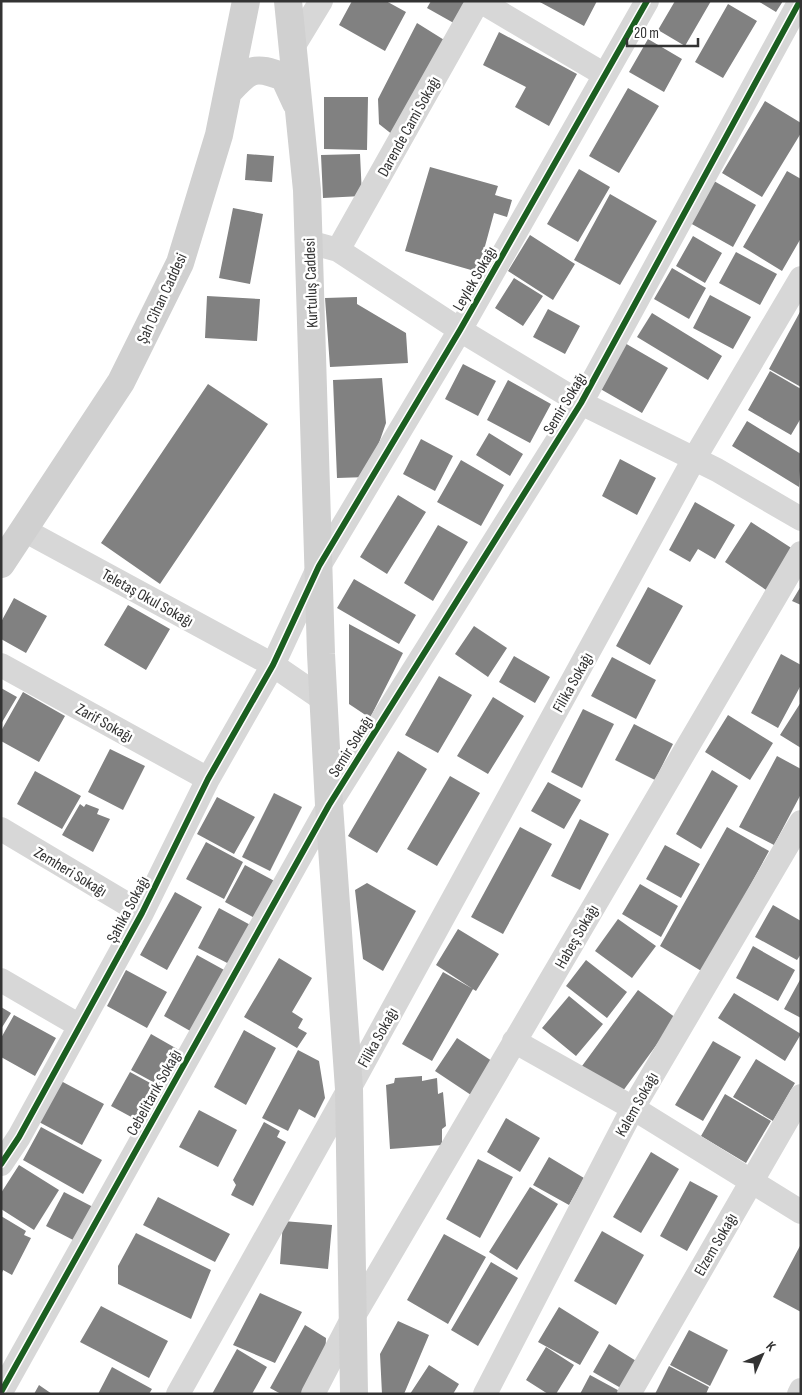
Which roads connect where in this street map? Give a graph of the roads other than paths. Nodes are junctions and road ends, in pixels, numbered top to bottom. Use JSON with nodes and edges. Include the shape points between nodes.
{"nodes":[{"id":1,"x":246,"y":1,"type":"edge"},
{"id":2,"x":288,"y":1,"type":"edge"},
{"id":3,"x":321,"y":1,"type":"edge"},
{"id":4,"x":479,"y":1,"type":"edge"},
{"id":5,"x":646,"y":1,"type":"edge"},
{"id":6,"x":800,"y":1,"type":"edge"},
{"id":7,"x":293,"y":46,"type":"junction"},
{"id":8,"x":605,"y":75,"type":"junction"},
{"id":9,"x":228,"y":92,"type":"junction"},
{"id":10,"x":299,"y":111,"type":"junction"},
{"id":11,"x":309,"y":242,"type":"junction"},
{"id":12,"x":338,"y":250,"type":"junction"},
{"id":13,"x":801,"y":278,"type":"edge"},
{"id":14,"x":460,"y":330,"type":"junction"},
{"id":15,"x":581,"y":403,"type":"junction"},
{"id":16,"x":694,"y":459,"type":"junction"},
{"id":17,"x":801,"y":519,"type":"edge"},
{"id":18,"x":24,"y":530,"type":"junction"},
{"id":19,"x":801,"y":553,"type":"edge"},
{"id":20,"x":1,"y":564,"type":"edge"},
{"id":21,"x":319,"y":566,"type":"junction"},
{"id":22,"x":1,"y":665,"type":"edge"},
{"id":23,"x":273,"y":665,"type":"junction"},
{"id":24,"x":324,"y":700,"type":"junction"},
{"id":25,"x":208,"y":779,"type":"junction"},
{"id":26,"x":329,"y":805,"type":"junction"},
{"id":27,"x":801,"y":822,"type":"edge"},
{"id":28,"x":1,"y":829,"type":"edge"},
{"id":29,"x":142,"y":913,"type":"junction"},
{"id":30,"x":1,"y":980,"type":"edge"},
{"id":31,"x":80,"y":1026,"type":"junction"},
{"id":32,"x":514,"y":1042,"type":"junction"},
{"id":33,"x":349,"y":1089,"type":"junction"},
{"id":34,"x":801,"y":1096,"type":"edge"},
{"id":35,"x":633,"y":1108,"type":"junction"},
{"id":36,"x":10,"y":1132,"type":"edge"},
{"id":37,"x":1,"y":1164,"type":"edge"},
{"id":38,"x":751,"y":1182,"type":"junction"},
{"id":39,"x":801,"y":1212,"type":"edge"},
{"id":40,"x":352,"y":1319,"type":"junction"},
{"id":41,"x":801,"y":1390,"type":"edge"},
{"id":42,"x":1,"y":1392,"type":"edge"},
{"id":43,"x":178,"y":1394,"type":"edge"},
{"id":44,"x":313,"y":1394,"type":"edge"},
{"id":45,"x":354,"y":1394,"type":"edge"},
{"id":46,"x":485,"y":1394,"type":"edge"},
{"id":47,"x":629,"y":1394,"type":"edge"},
{"id":48,"x":799,"y":1394,"type":"edge"}],
"edges":[{"from":1,"to":9,"type":"main road","name":"Şah Cihan Caddesi"},
{"from":2,"to":7,"type":"main road","name":"Kurtuluş Caddesi"},
{"from":3,"to":7,"type":"street"},
{"from":4,"to":8,"type":"street"},
{"from":4,"to":12,"type":"street","name":"Darende Cami Sokağı"},
{"from":5,"to":8,"type":"street","name":"Leylek Sokağı"},
{"from":6,"to":15,"type":"street","name":"Semir Sokağı"},
{"from":7,"to":10,"type":"main road","name":"Kurtuluş Caddesi"},
{"from":8,"to":14,"type":"street","name":"Leylek Sokağı"},
{"from":9,"to":10,"type":"main road","via":[[246,73],[264,69],[284,78]]},
{"from":9,"to":18,"type":"main road","name":"Şah Cihan Caddesi","via":[[219,135],[180,263],[121,382]]},
{"from":10,"to":11,"type":"main road","name":"Kurtuluş Caddesi"},
{"from":11,"to":12,"type":"street"},
{"from":11,"to":21,"type":"main road","name":"Kurtuluş Caddesi"},
{"from":12,"to":14,"type":"street"},
{"from":13,"to":16,"type":"street","name":"Filika Sokağı"},
{"from":14,"to":15,"type":"street"},
{"from":14,"to":21,"type":"street","name":"Leylek Sokağı"},
{"from":15,"to":16,"type":"street"},
{"from":15,"to":26,"type":"street","name":"Semir Sokağı"},
{"from":16,"to":17,"type":"street"},
{"from":16,"to":33,"type":"street","name":"Filika Sokağı"},
{"from":18,"to":20,"type":"main road","name":"Şah Cihan Caddesi"},
{"from":18,"to":23,"type":"street","name":"Teletaş Okul Sokağı"},
{"from":19,"to":32,"type":"street","name":"Habeş Sokağı"},
{"from":21,"to":23,"type":"street","name":"Leylek Sokağı"},
{"from":21,"to":24,"type":"main road","name":"Kurtuluş Caddesi"},
{"from":22,"to":25,"type":"street","name":"Zarif Sokağı"},
{"from":23,"to":24,"type":"street","name":"Teletaş Okul Sokağı"},
{"from":23,"to":25,"type":"street","name":"Şahika Sokağı"},
{"from":24,"to":26,"type":"main road","name":"Kurtuluş Caddesi"},
{"from":25,"to":29,"type":"street","name":"Şahika Sokağı"},
{"from":26,"to":33,"type":"main road","name":"Kurtuluş Caddesi"},
{"from":26,"to":42,"type":"street","name":"Cebelitarık Sokağı"},
{"from":27,"to":35,"type":"street","name":"Kalem Sokağı"},
{"from":28,"to":29,"type":"street","name":"Zemheri Sokağı"},
{"from":29,"to":31,"type":"street","name":"Şahika Sokağı"},
{"from":30,"to":31,"type":"street"},
{"from":31,"to":36,"type":"street","name":"Şahika Sokağı"},
{"from":32,"to":35,"type":"street"},
{"from":32,"to":40,"type":"street","name":"Habeş Sokağı"},
{"from":33,"to":40,"type":"main road","name":"Kurtuluş Caddesi"},
{"from":33,"to":43,"type":"street","name":"Filika Sokağı"},
{"from":34,"to":38,"type":"street","name":"Elzem Sokağı"},
{"from":35,"to":38,"type":"street"},
{"from":35,"to":46,"type":"street","name":"Kalem Sokağı"},
{"from":36,"to":37,"type":"street","name":"Şahika Sokağı"},
{"from":38,"to":39,"type":"street"},
{"from":38,"to":47,"type":"street","name":"Elzem Sokağı"},
{"from":40,"to":44,"type":"street","name":"Habeş Sokağı"},
{"from":40,"to":45,"type":"main road","name":"Kurtuluş Caddesi"},
{"from":41,"to":48,"type":"street"}]}
